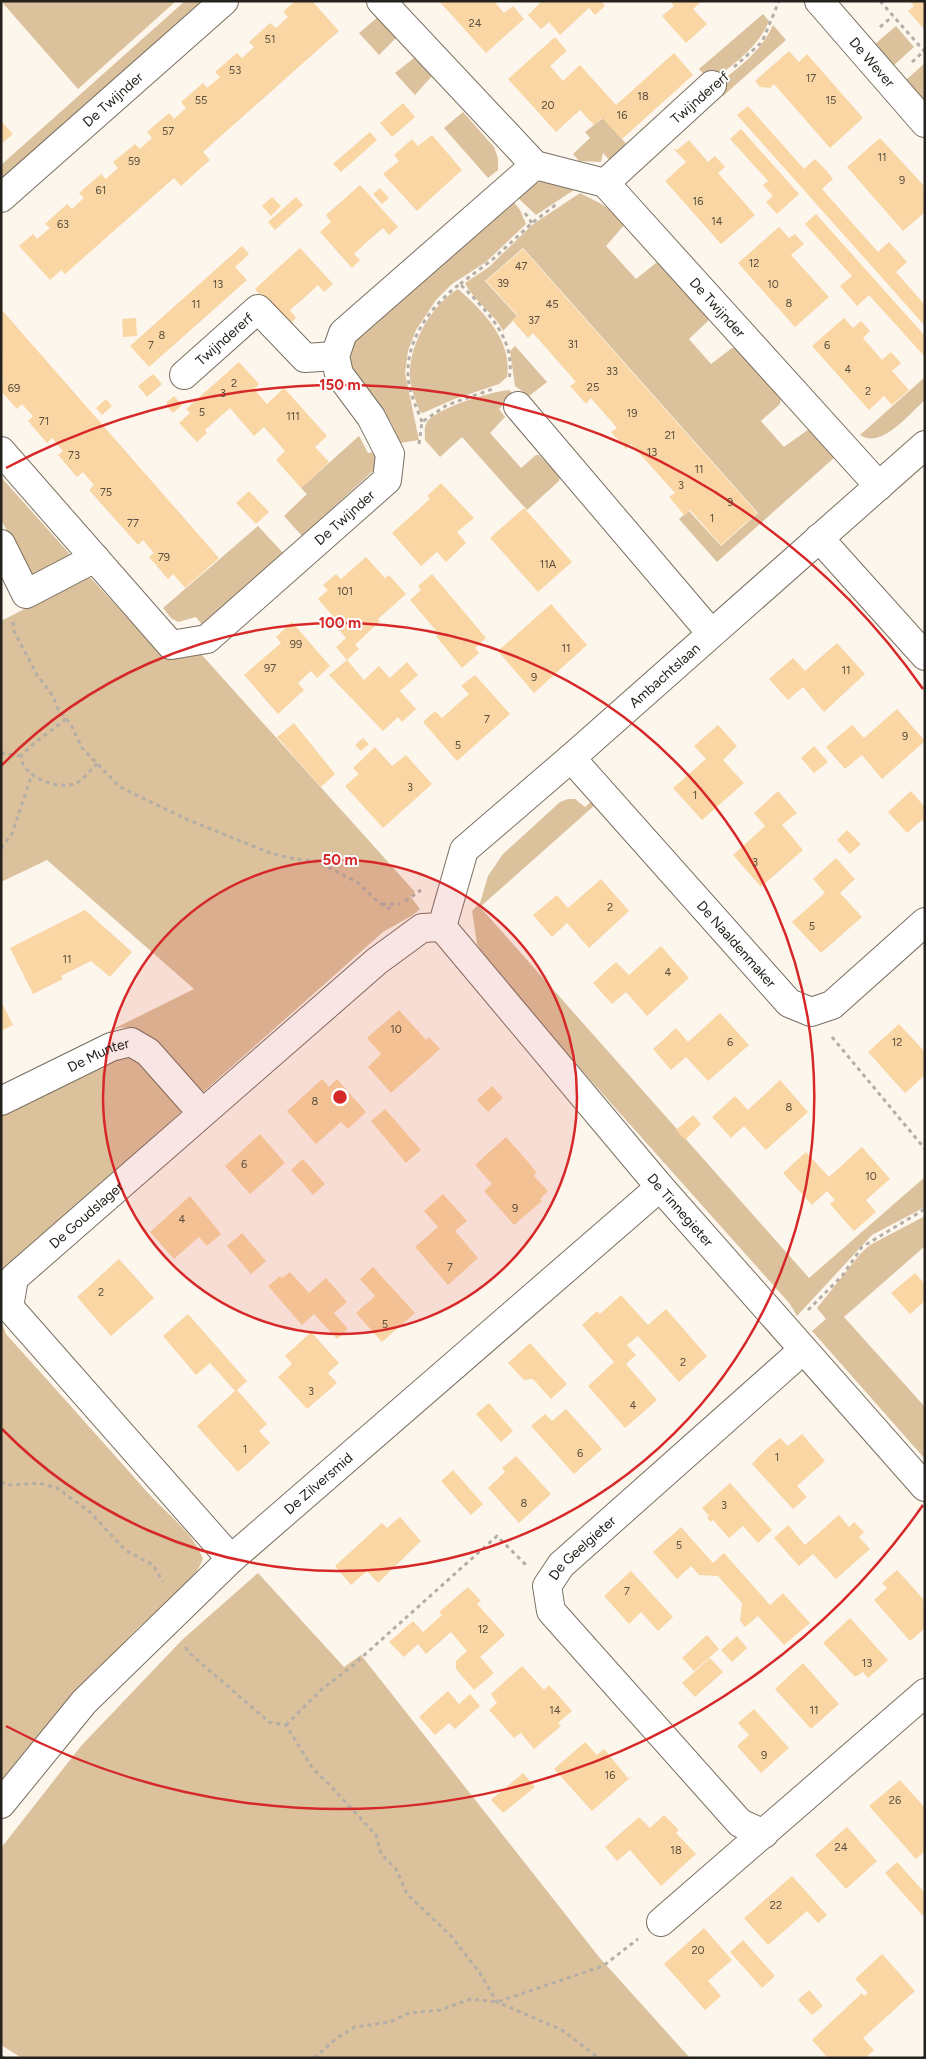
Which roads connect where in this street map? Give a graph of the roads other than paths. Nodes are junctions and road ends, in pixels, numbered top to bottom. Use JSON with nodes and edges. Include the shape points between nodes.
{"nodes":[{"id":1,"x":224,"y":1,"type":"edge"},
{"id":2,"x":381,"y":1,"type":"edge"},
{"id":3,"x":819,"y":1,"type":"edge"},
{"id":4,"x":712,"y":85,"type":"road end"},
{"id":5,"x":925,"y":123,"type":"edge"},
{"id":6,"x":535,"y":164,"type":"junction"},
{"id":7,"x":605,"y":183,"type":"junction"},
{"id":8,"x":1,"y":198,"type":"edge"},
{"id":9,"x":335,"y":356,"type":"junction"},
{"id":10,"x":184,"y":375,"type":"dead end"},
{"id":11,"x":509,"y":392,"type":"road end"},
{"id":12,"x":925,"y":445,"type":"edge"},
{"id":13,"x":1,"y":451,"type":"edge"},
{"id":14,"x":879,"y":486,"type":"junction"},
{"id":15,"x":819,"y":538,"type":"junction"},
{"id":16,"x":1,"y":544,"type":"edge"},
{"id":17,"x":95,"y":558,"type":"junction"},
{"id":18,"x":712,"y":633,"type":"junction"},
{"id":19,"x":925,"y":656,"type":"edge"},
{"id":20,"x":571,"y":758,"type":"junction"},
{"id":21,"x":925,"y":922,"type":"edge"},
{"id":22,"x":430,"y":928,"type":"junction"},
{"id":23,"x":1,"y":1101,"type":"edge"},
{"id":24,"x":202,"y":1113,"type":"junction"},
{"id":25,"x":660,"y":1187,"type":"junction"},
{"id":26,"x":794,"y":1341,"type":"junction"},
{"id":27,"x":925,"y":1487,"type":"edge"},
{"id":28,"x":231,"y":1559,"type":"junction"},
{"id":29,"x":925,"y":1693,"type":"edge"},
{"id":30,"x":1,"y":1804,"type":"edge"},
{"id":31,"x":764,"y":1834,"type":"junction"},
{"id":32,"x":661,"y":1922,"type":"road end"}],
"edges":[{"from":1,"to":8,"type":"street","name":"De Twijnder"},
{"from":2,"to":6,"type":"street"},
{"from":3,"to":5,"type":"street","name":"De Wever"},
{"from":4,"to":7,"type":"street","name":"Twijndererf"},
{"from":6,"to":7,"type":"street"},
{"from":6,"to":9,"type":"street","via":[[343,332]]},
{"from":7,"to":14,"type":"street","name":"De Twijnder"},
{"from":9,"to":10,"type":"street","name":"Twijndererf","via":[[305,358],[258,309]]},
{"from":9,"to":17,"type":"street","name":"De Twijnder","via":[[339,374],[371,417],[390,454],[387,480],[208,639],[171,645]]},
{"from":11,"to":18,"type":"street"},
{"from":12,"to":14,"type":"street","name":"Ambachtslaan"},
{"from":13,"to":17,"type":"street","name":"De Twijnder"},
{"from":14,"to":15,"type":"street","name":"Ambachtslaan"},
{"from":15,"to":18,"type":"street","name":"Ambachtslaan"},
{"from":15,"to":19,"type":"street"},
{"from":16,"to":17,"type":"street","via":[[26,594]]},
{"from":18,"to":20,"type":"street","name":"Ambachtslaan"},
{"from":20,"to":21,"type":"street","name":"De Naaldenmaker","via":[[789,1003],[811,1012],[832,1005]]},
{"from":20,"to":22,"type":"street","name":"Ambachtslaan","via":[[464,850]]},
{"from":22,"to":24,"type":"street","name":"De Goudslager","via":[[377,961]]},
{"from":22,"to":25,"type":"street","name":"De Tinnegieter"},
{"from":23,"to":24,"type":"street","name":"De Munter","via":[[111,1047],[131,1042],[148,1052]]},
{"from":24,"to":28,"type":"street","name":"De Goudslager","via":[[14,1278],[9,1307]]},
{"from":25,"to":26,"type":"street","name":"De Tinnegieter"},
{"from":25,"to":28,"type":"street","name":"De Zilversmid"},
{"from":26,"to":27,"type":"street","name":"De Tinnegieter"},
{"from":26,"to":31,"type":"street","name":"De Geelgieter","via":[[561,1565],[547,1586],[551,1611],[740,1823]]},
{"from":28,"to":30,"type":"street","name":"De Zilversmid","via":[[84,1702]]},
{"from":29,"to":31,"type":"street"},
{"from":31,"to":32,"type":"street"}]}
